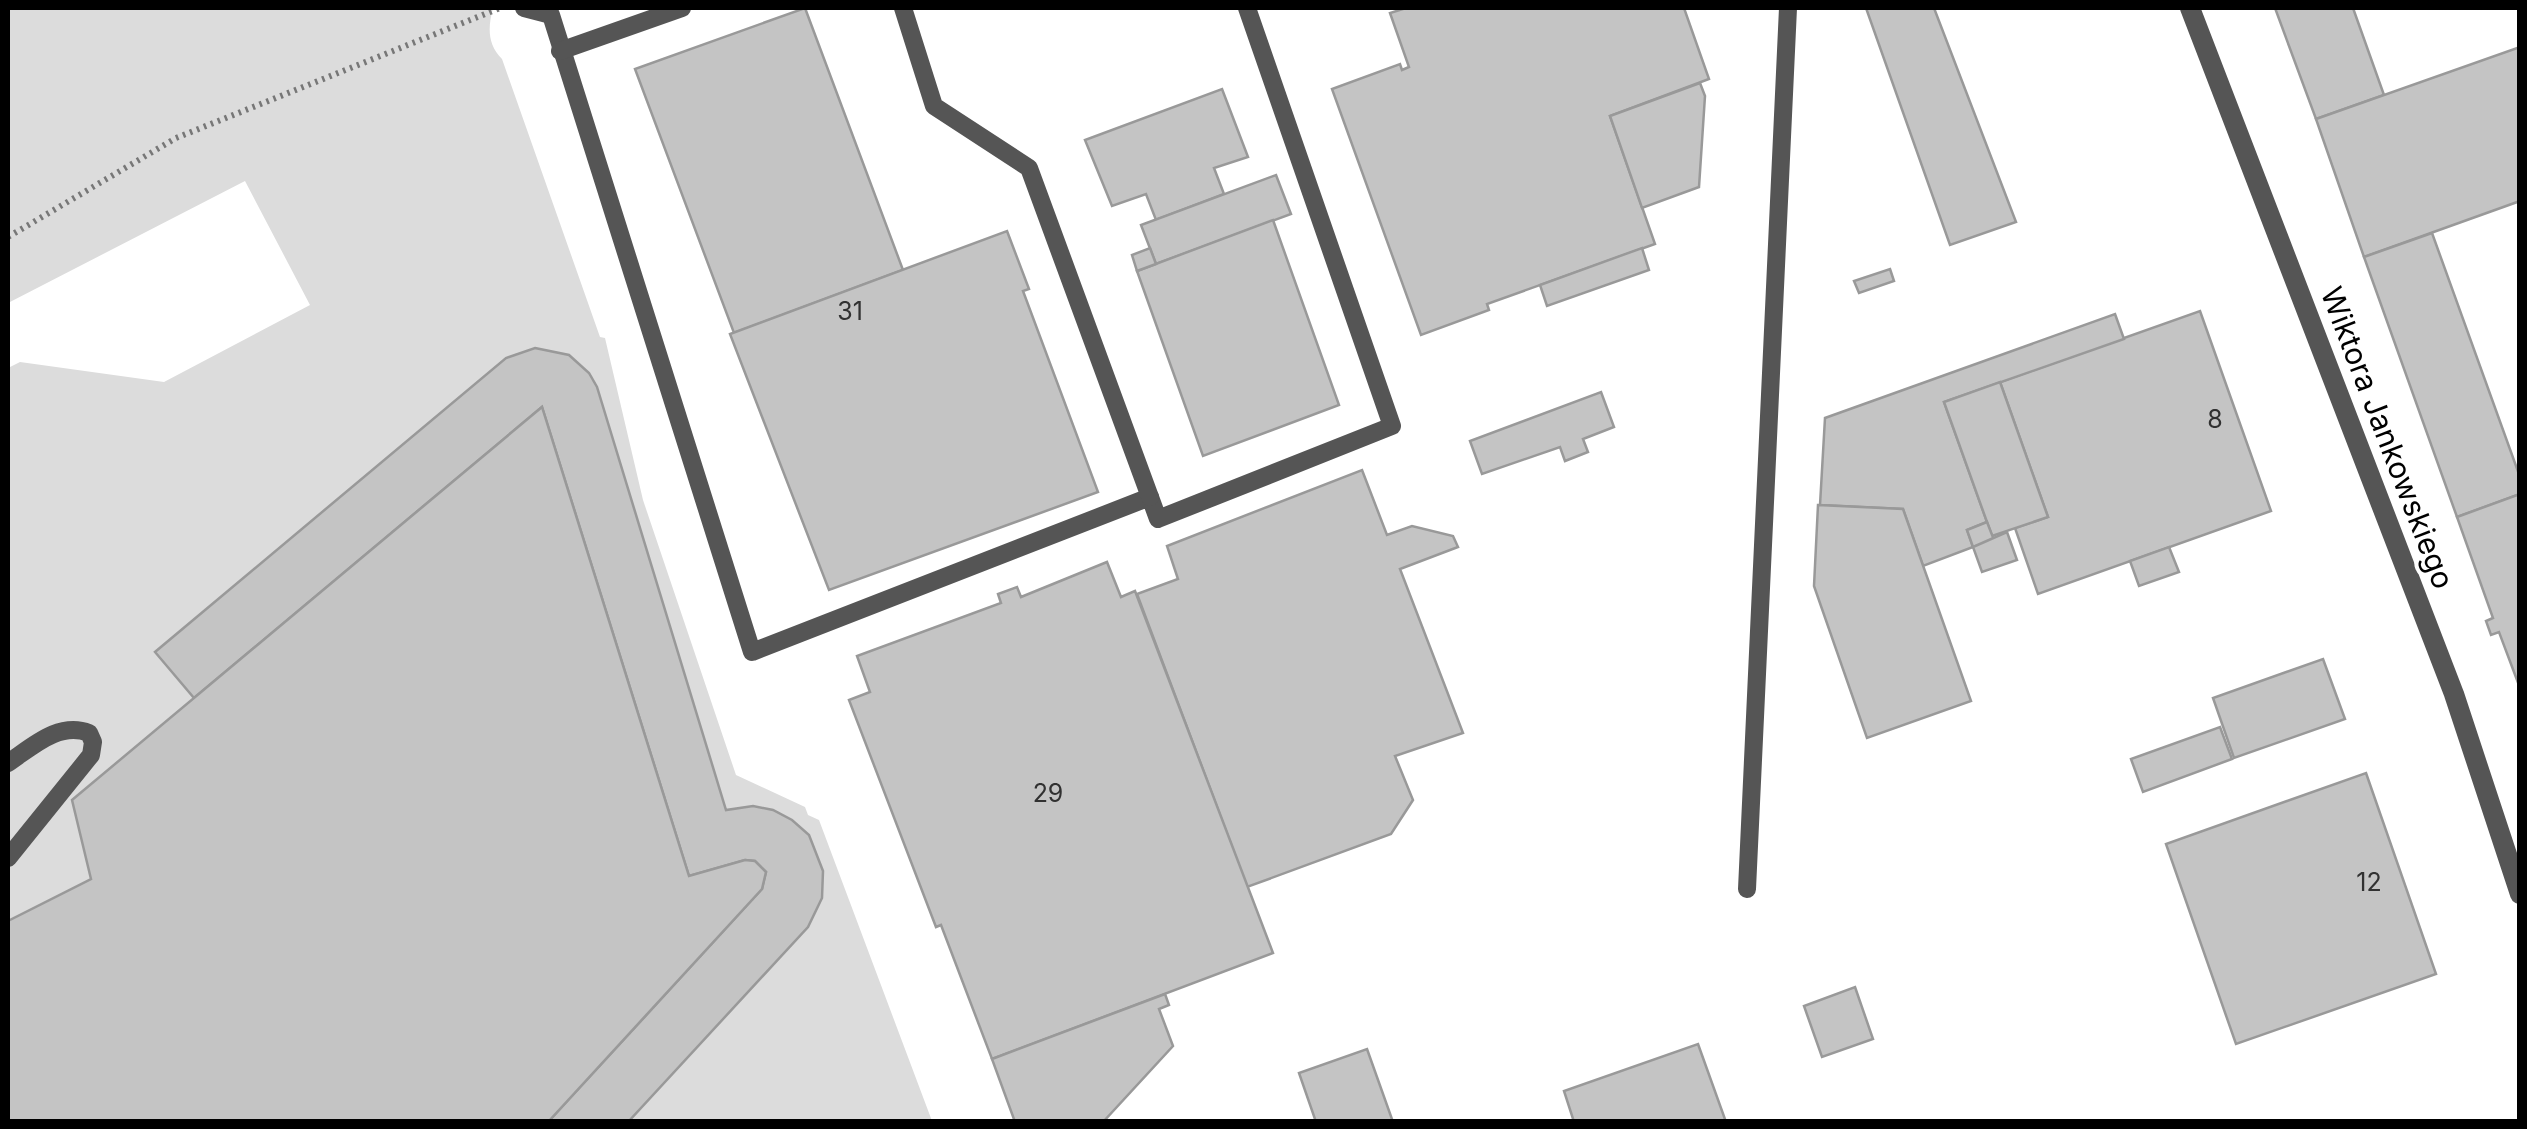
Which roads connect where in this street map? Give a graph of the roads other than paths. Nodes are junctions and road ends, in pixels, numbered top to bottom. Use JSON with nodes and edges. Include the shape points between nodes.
{"nodes":[{"id":1,"x":524,"y":8,"type":"edge"},
{"id":2,"x":682,"y":8,"type":"edge"},
{"id":3,"x":902,"y":8,"type":"edge"},
{"id":4,"x":1247,"y":8,"type":"edge"},
{"id":5,"x":1788,"y":8,"type":"edge"},
{"id":6,"x":2190,"y":8,"type":"edge"},
{"id":7,"x":560,"y":52,"type":"junction"},
{"id":8,"x":1150,"y":497,"type":"junction"},
{"id":9,"x":8,"y":764,"type":"edge"},
{"id":10,"x":8,"y":858,"type":"edge"},
{"id":11,"x":1747,"y":889,"type":"dead end"},
{"id":12,"x":2520,"y":894,"type":"edge"}],
"edges":[{"from":1,"to":7,"type":"lane","via":[[550,15]]},
{"from":2,"to":7,"type":"lane"},
{"from":3,"to":8,"type":"lane","via":[[934,106],[1029,168]]},
{"from":4,"to":8,"type":"lane","via":[[1392,426],[1158,519]]},
{"from":5,"to":11,"type":"lane"},
{"from":6,"to":12,"type":"street","name":"Wiktora Jankowskiego","via":[[2454,694]]},
{"from":7,"to":8,"type":"lane","via":[[752,652]]},
{"from":9,"to":10,"type":"lane","via":[[70,728],[89,733],[93,742],[91,755]]}]}
